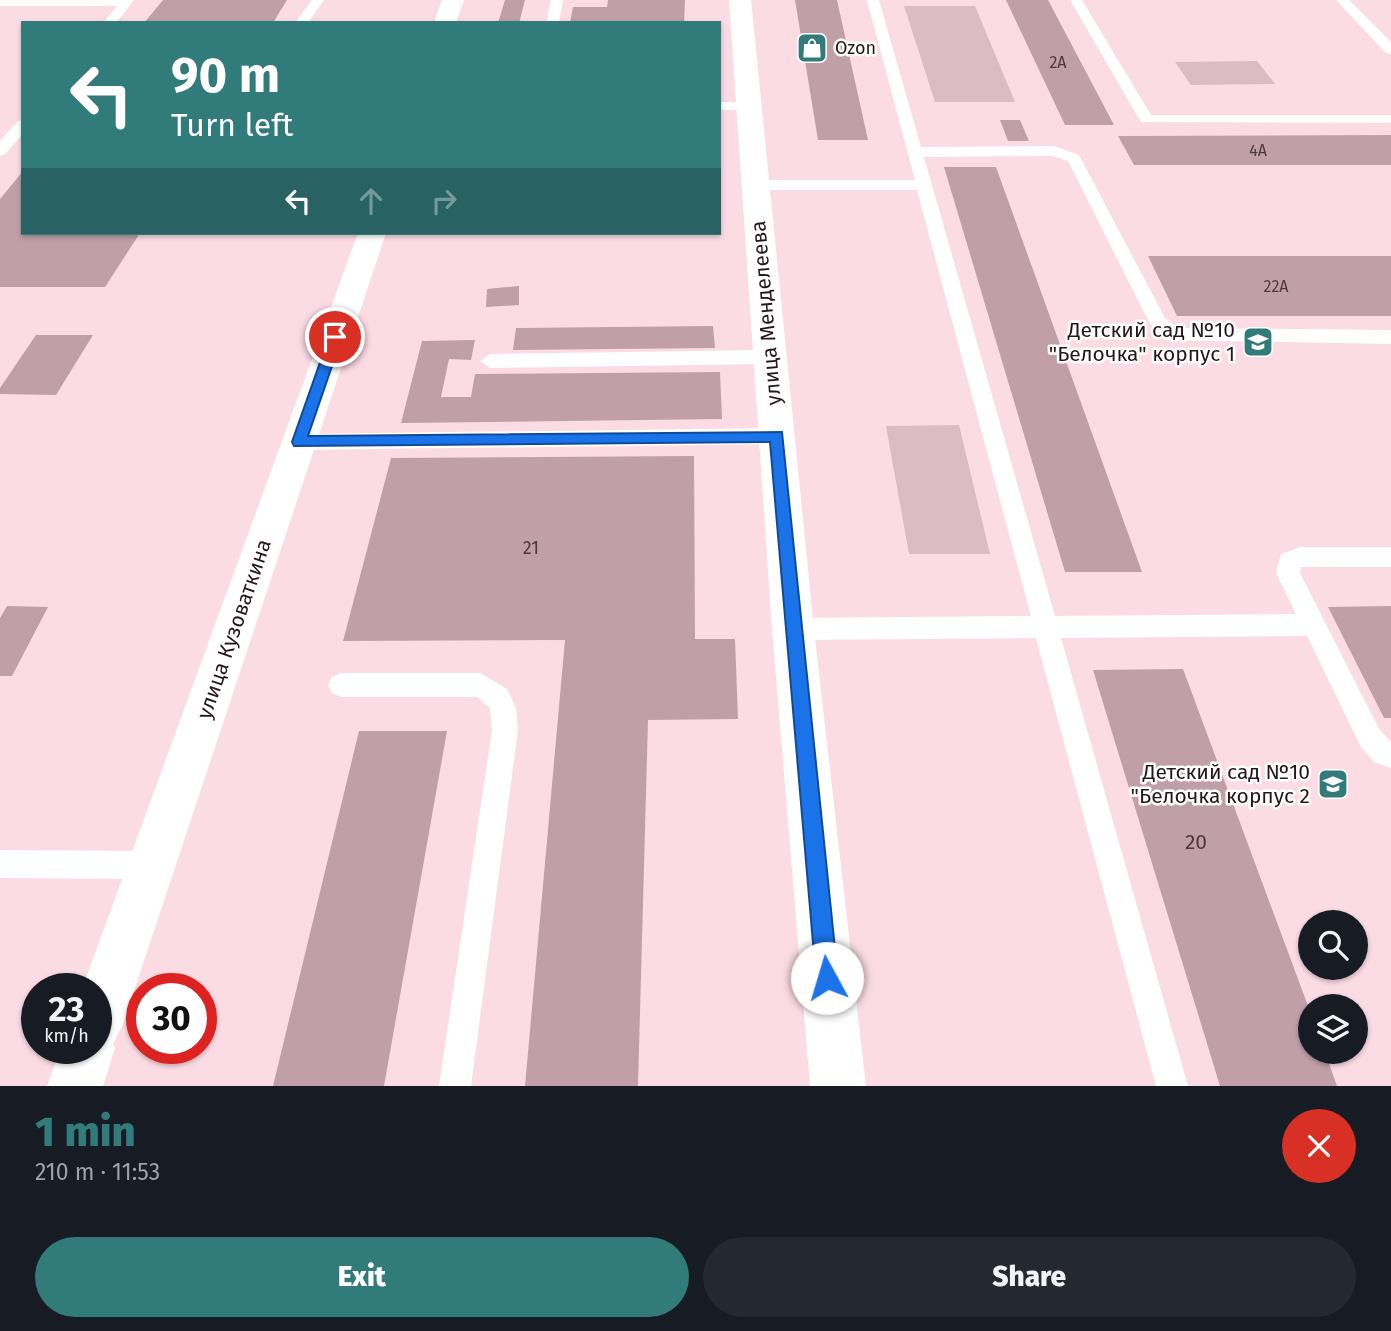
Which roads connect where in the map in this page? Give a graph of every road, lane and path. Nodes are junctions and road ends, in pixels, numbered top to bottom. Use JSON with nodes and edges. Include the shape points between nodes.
{"nodes":[{"id":1,"x":318,"y":0,"type":"edge"},
{"id":2,"x":453,"y":0,"type":"edge"},
{"id":3,"x":557,"y":0,"type":"edge"},
{"id":4,"x":740,"y":0,"type":"edge"},
{"id":5,"x":873,"y":0,"type":"edge"},
{"id":6,"x":1076,"y":0,"type":"edge"},
{"id":7,"x":1342,"y":0,"type":"edge"},
{"id":8,"x":128,"y":1,"type":"edge"},
{"id":9,"x":0,"y":2,"type":"edge"},
{"id":10,"x":111,"y":21,"type":"edge"},
{"id":11,"x":302,"y":21,"type":"edge"},
{"id":12,"x":446,"y":21,"type":"edge"},
{"id":13,"x":552,"y":21,"type":"edge"},
{"id":14,"x":1391,"y":50,"type":"edge"},
{"id":15,"x":734,"y":106,"type":"edge"},
{"id":16,"x":1391,"y":119,"type":"edge"},
{"id":17,"x":21,"y":126,"type":"edge"},
{"id":18,"x":0,"y":151,"type":"edge"},
{"id":19,"x":915,"y":152,"type":"junction"},
{"id":20,"x":755,"y":185,"type":"junction"},
{"id":21,"x":923,"y":186,"type":"junction"},
{"id":22,"x":371,"y":235,"type":"edge"},
{"id":23,"x":1391,"y":337,"type":"edge"},
{"id":24,"x":770,"y":357,"type":"junction"},
{"id":25,"x":490,"y":361,"type":"dead end"},
{"id":26,"x":777,"y":436,"type":"junction"},
{"id":27,"x":299,"y":442,"type":"junction"},
{"id":28,"x":1391,"y":557,"type":"edge"},
{"id":29,"x":1314,"y":625,"type":"junction"},
{"id":30,"x":1044,"y":628,"type":"junction"},
{"id":31,"x":793,"y":629,"type":"junction"},
{"id":32,"x":341,"y":685,"type":"dead end"},
{"id":33,"x":1391,"y":755,"type":"edge"},
{"id":34,"x":0,"y":864,"type":"edge"},
{"id":35,"x":152,"y":865,"type":"junction"},
{"id":36,"x":112,"y":979,"type":"edge"},
{"id":37,"x":83,"y":1064,"type":"edge"},
{"id":38,"x":75,"y":1086,"type":"edge"},
{"id":39,"x":456,"y":1086,"type":"edge"},
{"id":40,"x":838,"y":1086,"type":"edge"},
{"id":41,"x":1172,"y":1086,"type":"edge"}],
"edges":[{"from":1,"to":11,"type":"lane"},
{"from":2,"to":12,"type":"street"},
{"from":3,"to":13,"type":"lane"},
{"from":4,"to":15,"type":"street","name":"улица Менделеева"},
{"from":5,"to":19,"type":"lane"},
{"from":6,"to":16,"type":"lane","via":[[1146,119]]},
{"from":7,"to":14,"type":"lane"},
{"from":8,"to":9,"type":"lane"},
{"from":8,"to":10,"type":"lane"},
{"from":15,"to":20,"type":"street","name":"улица Менделеева"},
{"from":17,"to":18,"type":"lane"},
{"from":19,"to":21,"type":"lane"},
{"from":19,"to":23,"type":"lane","via":[[1054,151],[1074,158],[1158,321],[1173,335]]},
{"from":20,"to":21,"type":"lane"},
{"from":20,"to":24,"type":"street","name":"улица Менделеева"},
{"from":21,"to":30,"type":"lane"},
{"from":22,"to":27,"type":"street","name":"улица Кузоваткина"},
{"from":24,"to":25,"type":"lane"},
{"from":24,"to":26,"type":"street","name":"улица Менделеева"},
{"from":26,"to":27,"type":"lane"},
{"from":26,"to":31,"type":"street","name":"улица Менделеева"},
{"from":27,"to":35,"type":"street","name":"улица Кузоваткина"},
{"from":28,"to":29,"type":"lane","via":[[1301,557],[1289,561],[1288,573]]},
{"from":29,"to":30,"type":"lane"},
{"from":29,"to":33,"type":"lane","via":[[1370,738]]},
{"from":30,"to":31,"type":"lane"},
{"from":30,"to":41,"type":"lane"},
{"from":31,"to":40,"type":"street","name":"улица Менделеева"},
{"from":32,"to":39,"type":"lane","via":[[480,685],[497,693],[504,708],[505,730]]},
{"from":34,"to":35,"type":"lane"},
{"from":35,"to":36,"type":"street","name":"улица Кузоваткина"},
{"from":37,"to":38,"type":"street"}]}
